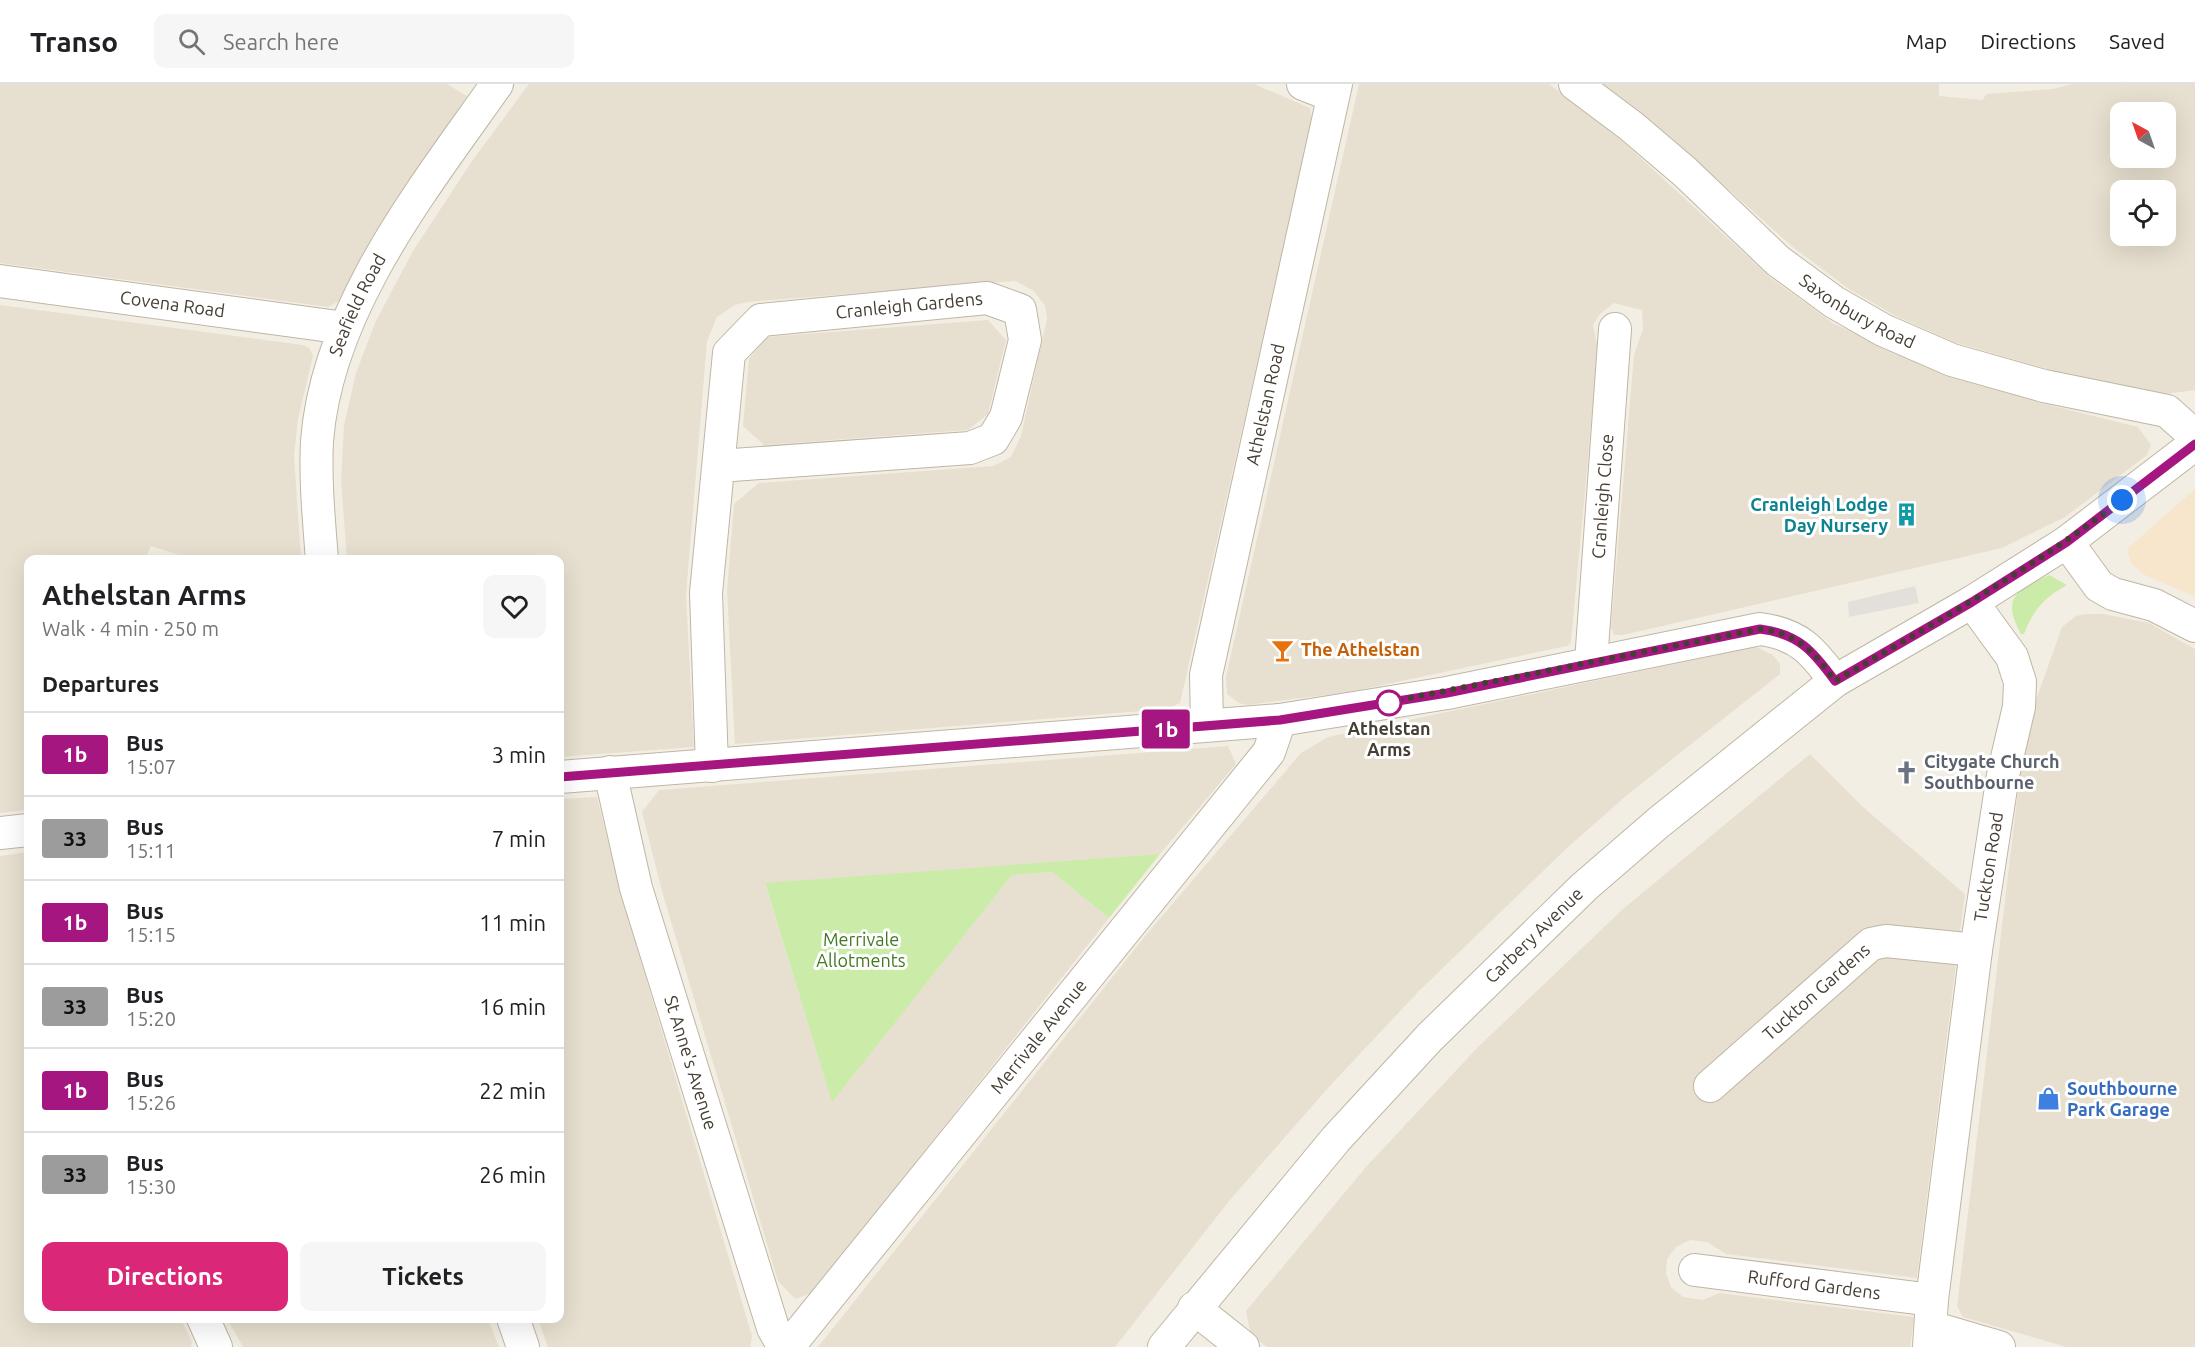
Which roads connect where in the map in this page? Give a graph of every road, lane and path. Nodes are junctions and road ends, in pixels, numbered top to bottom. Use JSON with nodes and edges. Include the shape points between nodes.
{"nodes":[{"id":1,"x":497,"y":84,"type":"edge"},
{"id":2,"x":1304,"y":84,"type":"edge"},
{"id":3,"x":1575,"y":84,"type":"edge"},
{"id":4,"x":1335,"y":90,"type":"edge"},
{"id":5,"x":0,"y":281,"type":"edge"},
{"id":6,"x":345,"y":328,"type":"junction"},
{"id":7,"x":1615,"y":329,"type":"dead end"},
{"id":8,"x":2195,"y":436,"type":"edge"},
{"id":9,"x":2195,"y":444,"type":"edge"},
{"id":10,"x":719,"y":466,"type":"junction"},
{"id":11,"x":2067,"y":542,"type":"junction"},
{"id":12,"x":322,"y":555,"type":"edge"},
{"id":13,"x":1972,"y":602,"type":"junction"},
{"id":14,"x":2195,"y":626,"type":"edge"},
{"id":15,"x":1592,"y":662,"type":"junction"},
{"id":16,"x":1835,"y":681,"type":"junction"},
{"id":17,"x":1280,"y":720,"type":"junction"},
{"id":18,"x":1207,"y":725,"type":"junction"},
{"id":19,"x":712,"y":766,"type":"junction"},
{"id":20,"x":610,"y":772,"type":"junction"},
{"id":21,"x":564,"y":777,"type":"edge"},
{"id":22,"x":24,"y":830,"type":"edge"},
{"id":23,"x":0,"y":833,"type":"edge"},
{"id":24,"x":1976,"y":950,"type":"junction"},
{"id":25,"x":1710,"y":1086,"type":"dead end"},
{"id":26,"x":1695,"y":1270,"type":"dead end"},
{"id":27,"x":1194,"y":1308,"type":"junction"},
{"id":28,"x":205,"y":1323,"type":"edge"},
{"id":29,"x":515,"y":1323,"type":"edge"},
{"id":30,"x":1931,"y":1325,"type":"edge"},
{"id":31,"x":216,"y":1347,"type":"edge"},
{"id":32,"x":523,"y":1347,"type":"edge"},
{"id":33,"x":786,"y":1347,"type":"edge"},
{"id":34,"x":1164,"y":1347,"type":"edge"},
{"id":35,"x":1243,"y":1347,"type":"edge"},
{"id":36,"x":1999,"y":1347,"type":"edge"}],
"edges":[{"from":1,"to":6,"type":"street","name":"Seafield Road","via":[[430,178],[375,268]]},
{"from":2,"to":4,"type":"street"},
{"from":3,"to":8,"type":"street","name":"Saxonbury Road","via":[[1684,172],[1778,261],[1833,302],[1883,330],[1952,360],[2044,386],[2167,411]]},
{"from":4,"to":18,"type":"street","name":"Athelstan Road","via":[[1206,675]]},
{"from":5,"to":6,"type":"street","name":"Covena Road"},
{"from":6,"to":12,"type":"street","name":"Seafield Road","via":[[328,376],[317,441]]},
{"from":7,"to":15,"type":"street","name":"Cranleigh Close"},
{"from":9,"to":11,"type":"street"},
{"from":10,"to":10,"type":"street","name":"Cranleigh Gardens","via":[[729,353],[761,320],[987,298],[1020,310],[1024,340],[1006,417],[993,439],[970,448]]},
{"from":10,"to":19,"type":"street","name":"Cranleigh Gardens","via":[[706,593]]},
{"from":11,"to":13,"type":"street"},
{"from":11,"to":14,"type":"street","via":[[2099,586],[2154,605]]},
{"from":13,"to":16,"type":"street","name":"Carbery Avenue"},
{"from":13,"to":24,"type":"street","name":"Tuckton Road","via":[[2012,657],[2020,682],[2019,707]]},
{"from":15,"to":16,"type":"street","via":[[1760,629],[1782,632],[1799,641]]},
{"from":15,"to":17,"type":"street","via":[[1447,693]]},
{"from":16,"to":27,"type":"street","name":"Carbery Avenue","via":[[1658,823],[1504,963],[1336,1140]]},
{"from":17,"to":18,"type":"street"},
{"from":17,"to":33,"type":"street","name":"Merrivale Avenue","via":[[1269,752]]},
{"from":18,"to":19,"type":"street"},
{"from":19,"to":20,"type":"street"},
{"from":20,"to":21,"type":"street"},
{"from":20,"to":33,"type":"street","name":"St Anne's Avenue","via":[[636,888],[773,1328]]},
{"from":22,"to":23,"type":"street"},
{"from":24,"to":25,"type":"street","name":"Tuckton Gardens","via":[[1886,941],[1871,944]]},
{"from":24,"to":30,"type":"street","name":"Tuckton Road"},
{"from":26,"to":30,"type":"street","name":"Rufford Gardens"},
{"from":27,"to":34,"type":"street","name":"Carbery Avenue"},
{"from":27,"to":35,"type":"street"},
{"from":28,"to":31,"type":"street"},
{"from":29,"to":32,"type":"street"},
{"from":30,"to":36,"type":"street","name":"Rufford Gardens"}]}
